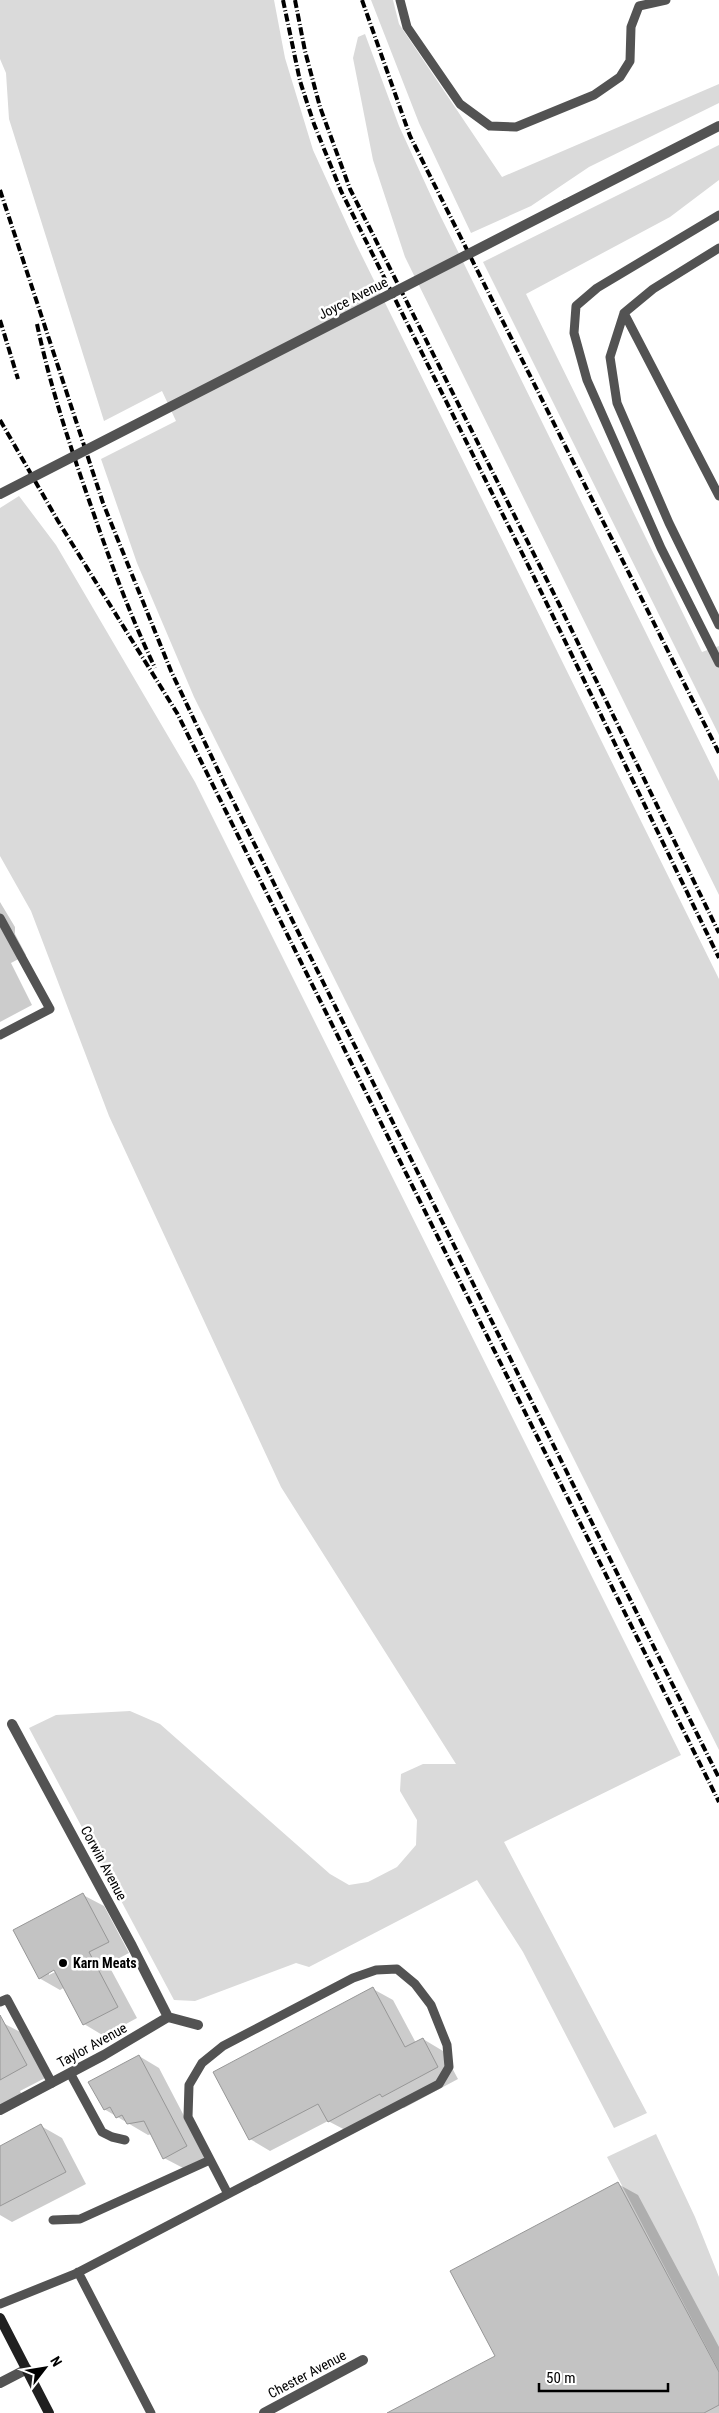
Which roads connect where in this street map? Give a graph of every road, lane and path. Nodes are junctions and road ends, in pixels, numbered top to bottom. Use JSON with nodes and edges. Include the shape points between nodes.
{"nodes":[{"id":1,"x":400,"y":0,"type":"edge"},
{"id":2,"x":666,"y":0,"type":"edge"},
{"id":3,"x":719,"y":126,"type":"edge"},
{"id":4,"x":719,"y":215,"type":"edge"},
{"id":5,"x":719,"y":248,"type":"edge"},
{"id":6,"x":624,"y":313,"type":"junction"},
{"id":7,"x":0,"y":494,"type":"edge"},
{"id":8,"x":719,"y":496,"type":"edge"},
{"id":9,"x":719,"y":625,"type":"edge"},
{"id":10,"x":719,"y":663,"type":"edge"},
{"id":11,"x":0,"y":918,"type":"edge"},
{"id":12,"x":0,"y":1035,"type":"edge"},
{"id":13,"x":12,"y":1724,"type":"dead end"},
{"id":14,"x":0,"y":2002,"type":"edge"},
{"id":15,"x":168,"y":2017,"type":"junction"},
{"id":16,"x":198,"y":2025,"type":"dead end"},
{"id":17,"x":70,"y":2073,"type":"junction"},
{"id":18,"x":52,"y":2083,"type":"junction"},
{"id":19,"x":0,"y":2110,"type":"edge"},
{"id":20,"x":125,"y":2140,"type":"dead end"},
{"id":21,"x":210,"y":2160,"type":"junction"},
{"id":22,"x":228,"y":2194,"type":"junction"},
{"id":23,"x":53,"y":2220,"type":"dead end"},
{"id":24,"x":78,"y":2272,"type":"junction"},
{"id":25,"x":0,"y":2304,"type":"edge"},
{"id":26,"x":0,"y":2318,"type":"edge"},
{"id":27,"x":363,"y":2360,"type":"dead end"},
{"id":28,"x":26,"y":2369,"type":"junction"},
{"id":29,"x":0,"y":2383,"type":"edge"},
{"id":30,"x":49,"y":2413,"type":"edge"},
{"id":31,"x":151,"y":2413,"type":"edge"},
{"id":32,"x":264,"y":2413,"type":"edge"}],
"edges":[{"from":1,"to":2,"type":"lane","via":[[407,27],[460,104],[490,126],[516,127],[594,95],[620,77],[630,61],[631,27],[639,6]]},
{"from":3,"to":7,"type":"street","name":"Joyce Avenue","bridge":true},
{"from":4,"to":10,"type":"lane","via":[[597,288],[576,306],[574,333],[586,380],[661,548]]},
{"from":5,"to":6,"type":"lane","via":[[653,288]]},
{"from":6,"to":8,"type":"lane"},
{"from":6,"to":9,"type":"lane","via":[[610,357],[617,403]]},
{"from":11,"to":12,"type":"lane","via":[[50,1009]]},
{"from":13,"to":15,"type":"street","name":"Corwin Avenue"},
{"from":14,"to":18,"type":"lane","via":[[7,1998]]},
{"from":15,"to":16,"type":"street"},
{"from":15,"to":17,"type":"street","name":"Taylor Avenue"},
{"from":17,"to":18,"type":"street","name":"Taylor Avenue"},
{"from":17,"to":20,"type":"lane","via":[[102,2132]]},
{"from":18,"to":19,"type":"street","name":"Taylor Avenue"},
{"from":21,"to":22,"type":"lane"},
{"from":21,"to":22,"type":"lane","via":[[188,2117],[189,2085],[202,2062],[223,2046],[360,1975],[398,1969],[415,1984],[431,2005],[447,2045],[449,2067],[439,2084]]},
{"from":21,"to":23,"type":"lane","via":[[80,2219]]},
{"from":22,"to":24,"type":"lane"},
{"from":24,"to":25,"type":"lane"},
{"from":24,"to":31,"type":"lane"},
{"from":26,"to":28,"type":"main road"},
{"from":27,"to":32,"type":"street","name":"Chester Avenue"},
{"from":28,"to":29,"type":"street"},
{"from":28,"to":30,"type":"main road"}]}
